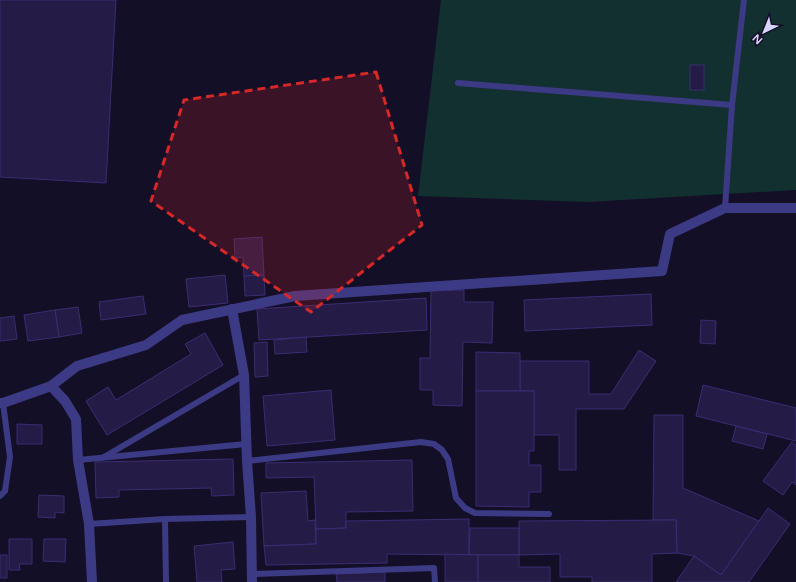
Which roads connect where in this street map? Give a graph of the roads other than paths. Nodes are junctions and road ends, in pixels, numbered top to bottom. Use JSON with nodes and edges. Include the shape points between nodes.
{"nodes":[{"id":1,"x":744,"y":0,"type":"edge"},
{"id":2,"x":458,"y":83,"type":"dead end"},
{"id":3,"x":732,"y":104,"type":"junction"},
{"id":4,"x":725,"y":208,"type":"junction"},
{"id":5,"x":796,"y":208,"type":"edge"},
{"id":6,"x":232,"y":309,"type":"junction"},
{"id":7,"x":244,"y":375,"type":"junction"},
{"id":8,"x":51,"y":386,"type":"junction"},
{"id":9,"x":1,"y":403,"type":"edge"},
{"id":10,"x":246,"y":444,"type":"junction"},
{"id":11,"x":102,"y":458,"type":"junction"},
{"id":12,"x":78,"y":460,"type":"junction"},
{"id":13,"x":247,"y":461,"type":"junction"},
{"id":14,"x":0,"y":496,"type":"edge"},
{"id":15,"x":549,"y":514,"type":"dead end"},
{"id":16,"x":251,"y":517,"type":"junction"},
{"id":17,"x":165,"y":519,"type":"junction"},
{"id":18,"x":89,"y":524,"type":"junction"},
{"id":19,"x":252,"y":578,"type":"edge"},
{"id":20,"x":92,"y":582,"type":"edge"},
{"id":21,"x":166,"y":582,"type":"edge"},
{"id":22,"x":435,"y":582,"type":"edge"}],
"edges":[{"from":1,"to":3,"type":"lane"},
{"from":2,"to":3,"type":"lane"},
{"from":3,"to":4,"type":"lane"},
{"from":4,"to":5,"type":"street"},
{"from":4,"to":6,"type":"street","via":[[670,234],[662,271],[296,296]]},
{"from":6,"to":7,"type":"street"},
{"from":6,"to":8,"type":"street","via":[[182,320],[146,345],[76,366]]},
{"from":7,"to":10,"type":"street"},
{"from":7,"to":11,"type":"lane"},
{"from":8,"to":9,"type":"street"},
{"from":8,"to":12,"type":"street","via":[[65,401],[76,419]]},
{"from":9,"to":14,"type":"lane","via":[[10,457],[5,491]]},
{"from":10,"to":11,"type":"lane"},
{"from":10,"to":13,"type":"street"},
{"from":11,"to":12,"type":"lane"},
{"from":12,"to":18,"type":"street"},
{"from":13,"to":15,"type":"lane","via":[[422,442],[434,444],[448,459],[456,498],[465,508],[474,513]]},
{"from":13,"to":16,"type":"street"},
{"from":16,"to":17,"type":"lane"},
{"from":16,"to":19,"type":"street"},
{"from":17,"to":18,"type":"lane"},
{"from":17,"to":21,"type":"lane"},
{"from":18,"to":20,"type":"street"},
{"from":19,"to":22,"type":"lane","via":[[434,568]]}]}
